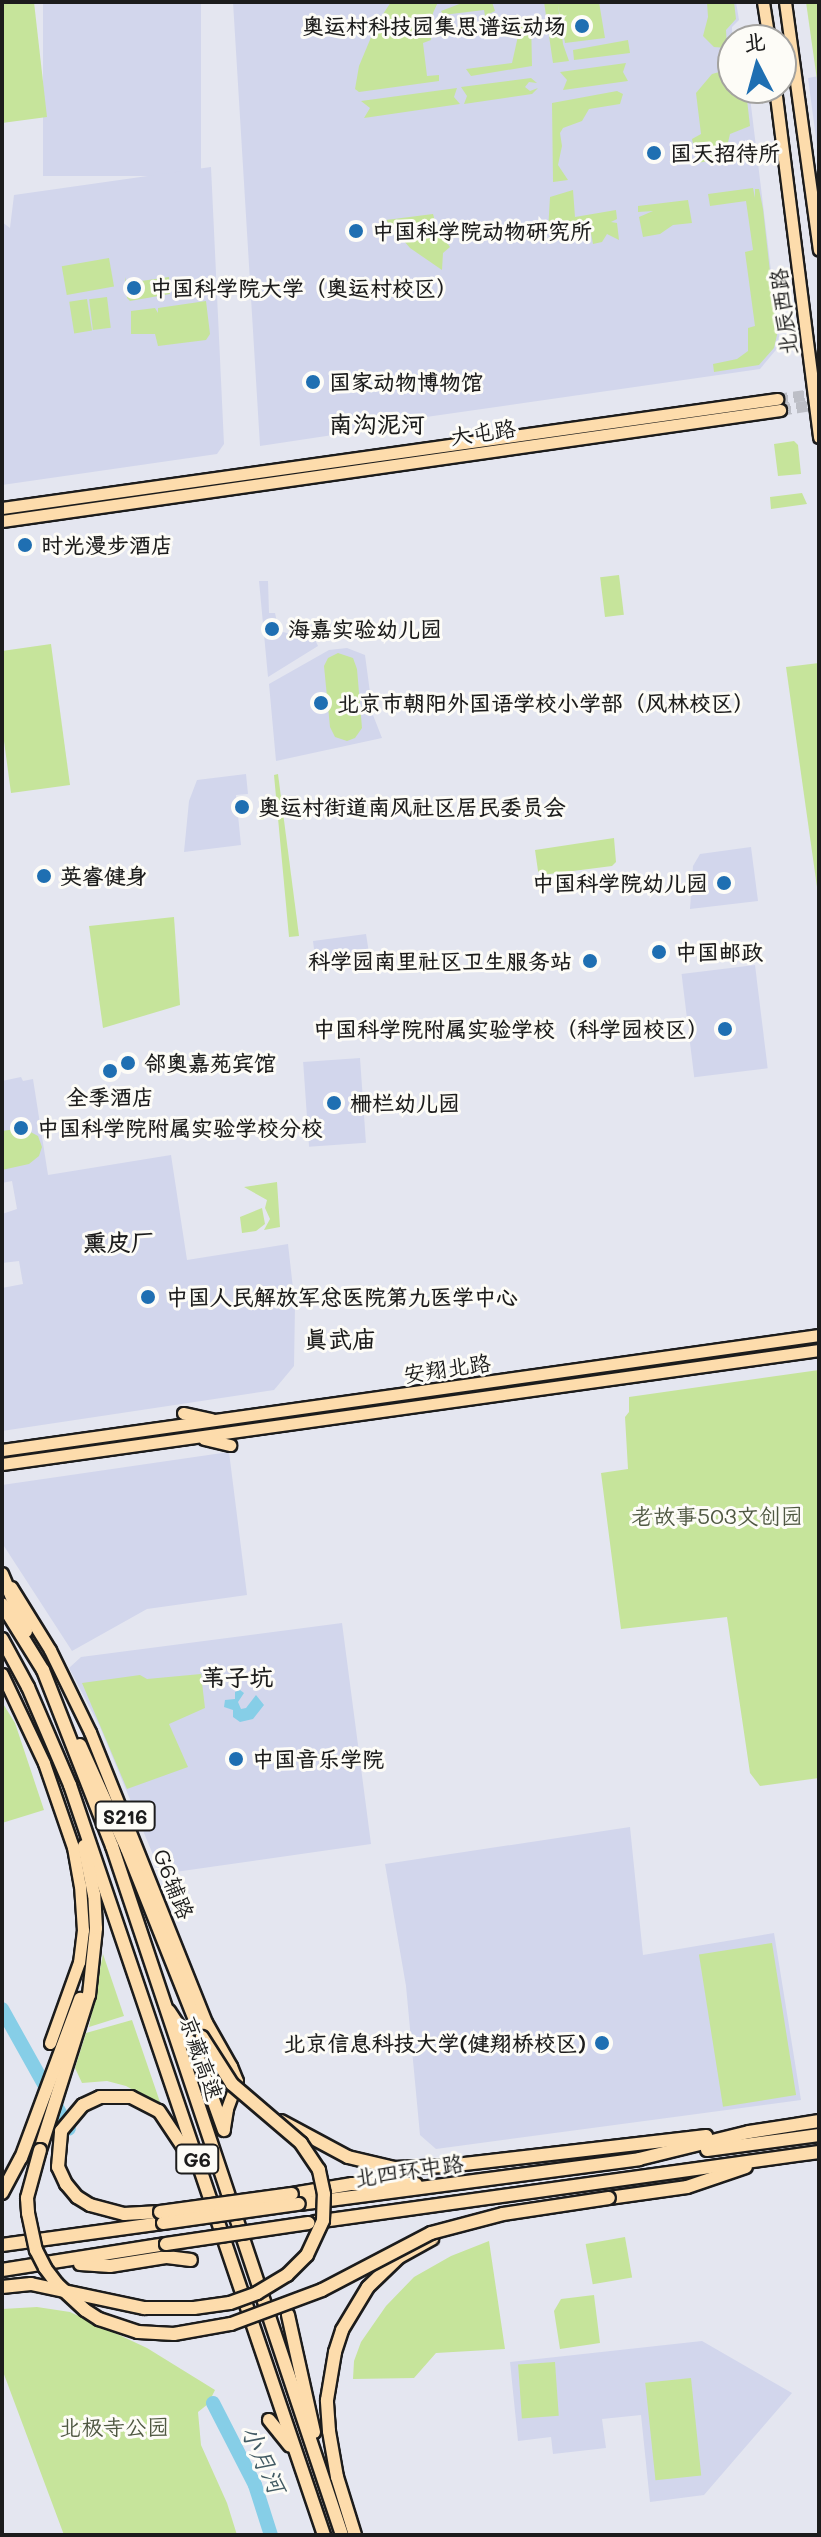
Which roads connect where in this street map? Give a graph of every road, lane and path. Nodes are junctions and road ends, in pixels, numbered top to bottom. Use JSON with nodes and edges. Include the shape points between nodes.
{"nodes":[{"id":1,"x":763,"y":2,"type":"edge"},
{"id":2,"x":785,"y":2,"type":"edge"},
{"id":3,"x":766,"y":24,"type":"edge"},
{"id":4,"x":777,"y":104,"type":"edge"},
{"id":5,"x":819,"y":250,"type":"edge"},
{"id":6,"x":819,"y":437,"type":"edge"},
{"id":7,"x":241,"y":475,"type":"junction"},
{"id":8,"x":237,"y":488,"type":"junction"},
{"id":9,"x":2,"y":508,"type":"edge"},
{"id":10,"x":2,"y":521,"type":"edge"},
{"id":11,"x":819,"y":1335,"type":"edge"},
{"id":12,"x":819,"y":1350,"type":"edge"},
{"id":13,"x":183,"y":1413,"type":"dead end"},
{"id":14,"x":220,"y":1420,"type":"junction"},
{"id":15,"x":196,"y":1438,"type":"junction"},
{"id":16,"x":230,"y":1445,"type":"dead end"},
{"id":17,"x":2,"y":1450,"type":"edge"},
{"id":18,"x":2,"y":1464,"type":"edge"},
{"id":19,"x":2,"y":1574,"type":"edge"},
{"id":20,"x":2,"y":1604,"type":"edge"},
{"id":21,"x":2,"y":1639,"type":"edge"},
{"id":22,"x":2,"y":1657,"type":"edge"},
{"id":23,"x":43,"y":1670,"type":"junction"},
{"id":24,"x":2,"y":1674,"type":"edge"},
{"id":25,"x":62,"y":1713,"type":"junction"},
{"id":26,"x":51,"y":1739,"type":"junction"},
{"id":27,"x":70,"y":1785,"type":"junction"},
{"id":28,"x":94,"y":1962,"type":"junction"},
{"id":29,"x":162,"y":2002,"type":"junction"},
{"id":30,"x":50,"y":2043,"type":"dead end"},
{"id":31,"x":261,"y":2110,"type":"junction"},
{"id":32,"x":819,"y":2121,"type":"edge"},
{"id":33,"x":224,"y":2130,"type":"joint"},
{"id":34,"x":749,"y":2132,"type":"junction"},
{"id":35,"x":819,"y":2135,"type":"edge"},
{"id":36,"x":819,"y":2152,"type":"edge"},
{"id":37,"x":775,"y":2158,"type":"junction"},
{"id":38,"x":639,"y":2159,"type":"junction"},
{"id":39,"x":207,"y":2186,"type":"junction"},
{"id":40,"x":2,"y":2193,"type":"edge"},
{"id":41,"x":296,"y":2199,"type":"junction"},
{"id":42,"x":503,"y":2214,"type":"junction"},
{"id":43,"x":2,"y":2245,"type":"edge"},
{"id":44,"x":191,"y":2260,"type":"dead end"},
{"id":45,"x":57,"y":2263,"type":"junction"},
{"id":46,"x":2,"y":2270,"type":"edge"},
{"id":47,"x":2,"y":2287,"type":"edge"},
{"id":48,"x":288,"y":2315,"type":"dead end"},
{"id":49,"x":269,"y":2420,"type":"dead end"},
{"id":50,"x":295,"y":2452,"type":"junction"},
{"id":51,"x":329,"y":2497,"type":"junction"},
{"id":52,"x":324,"y":2534,"type":"edge"},
{"id":53,"x":342,"y":2535,"type":"edge"},
{"id":54,"x":355,"y":2535,"type":"edge"}],
"edges":[{"from":1,"to":3,"type":"main road"},
{"from":2,"to":5,"type":"main road"},
{"from":4,"to":6,"type":"main road","name":"北辰西路"},
{"from":7,"to":8,"type":"main road"},
{"from":7,"to":8,"type":"main road","name":"大屯路","via":[[778,404]]},
{"from":7,"to":9,"type":"main road","name":"大屯路"},
{"from":8,"to":10,"type":"main road","name":"大屯路"},
{"from":11,"to":14,"type":"main road","name":"安翔北路"},
{"from":12,"to":15,"type":"main road","name":"安翔北路"},
{"from":13,"to":14,"type":"main road"},
{"from":14,"to":17,"type":"main road","name":"安翔北路"},
{"from":15,"to":16,"type":"main road"},
{"from":15,"to":18,"type":"main road","name":"安翔北路"},
{"from":19,"to":23,"type":"highway"},
{"from":19,"to":33,"type":"main road","name":"G6辅路","number":"S216","via":[[50,1650],[90,1732],[206,2022],[237,2081]]},
{"from":20,"to":23,"type":"highway","name":"京藏高速","number":"G6"},
{"from":21,"to":26,"type":"highway","name":"京藏高速","number":"G6"},
{"from":22,"to":26,"type":"highway"},
{"from":23,"to":25,"type":"highway","name":"京藏高速","number":"G6"},
{"from":24,"to":30,"type":"main road","number":"S216","via":[[44,1763],[73,1847],[80,1885],[79,1962]]},
{"from":25,"to":29,"type":"highway","name":"京藏高速","number":"G6"},
{"from":25,"to":31,"type":"highway","bridge":true,"via":[[93,1767],[202,2037],[232,2084]]},
{"from":26,"to":27,"type":"highway","name":"京藏高速","number":"G6"},
{"from":27,"to":28,"type":"highway","via":[[94,1895]]},
{"from":27,"to":39,"type":"highway","name":"京藏高速","number":"G6"},
{"from":28,"to":40,"type":"highway","via":[[21,2158]]},
{"from":28,"to":42,"type":"highway","bridge":true,"via":[[79,2032],[27,2198],[31,2231],[45,2268],[72,2300],[99,2319],[157,2333],[231,2324],[322,2290],[431,2233]]},
{"from":29,"to":33,"type":"highway","via":[[196,2052]]},
{"from":29,"to":51,"type":"highway","name":"京藏高速","number":"G6"},
{"from":31,"to":34,"type":"highway","bridge":true,"via":[[326,2148],[394,2168]]},
{"from":31,"to":47,"type":"highway","bridge":true,"via":[[309,2153],[324,2194],[323,2220],[314,2243],[272,2286],[230,2303],[159,2309],[31,2284]]},
{"from":32,"to":34,"type":"highway","name":"北四环中路"},
{"from":34,"to":38,"type":"highway","name":"北四环中路"},
{"from":35,"to":38,"type":"highway"},
{"from":36,"to":37,"type":"highway","name":"北四环中路"},
{"from":37,"to":42,"type":"highway","bridge":true,"via":[[687,2187]]},
{"from":37,"to":45,"type":"highway","name":"北四环中路","bridge":true},
{"from":38,"to":41,"type":"highway","name":"北四环中路"},
{"from":39,"to":41,"type":"highway","bridge":true,"via":[[159,2111],[131,2097],[100,2097],[71,2116],[61,2131],[58,2167],[66,2184],[90,2205],[139,2214]]},
{"from":39,"to":50,"type":"highway","name":"京藏高速","number":"G6"},
{"from":41,"to":43,"type":"highway","name":"北四环中路","bridge":true},
{"from":42,"to":54,"type":"highway","bridge":true,"via":[[427,2241],[399,2257],[368,2287],[342,2330],[327,2400],[337,2477]]},
{"from":44,"to":45,"type":"highway","via":[[167,2257],[110,2266]]},
{"from":45,"to":46,"type":"highway","name":"北四环中路"},
{"from":48,"to":51,"type":"highway"},
{"from":49,"to":50,"type":"highway"},
{"from":50,"to":52,"type":"highway","name":"京藏高速","number":"G6"},
{"from":51,"to":53,"type":"highway","name":"京藏高速","number":"G6"}]}
